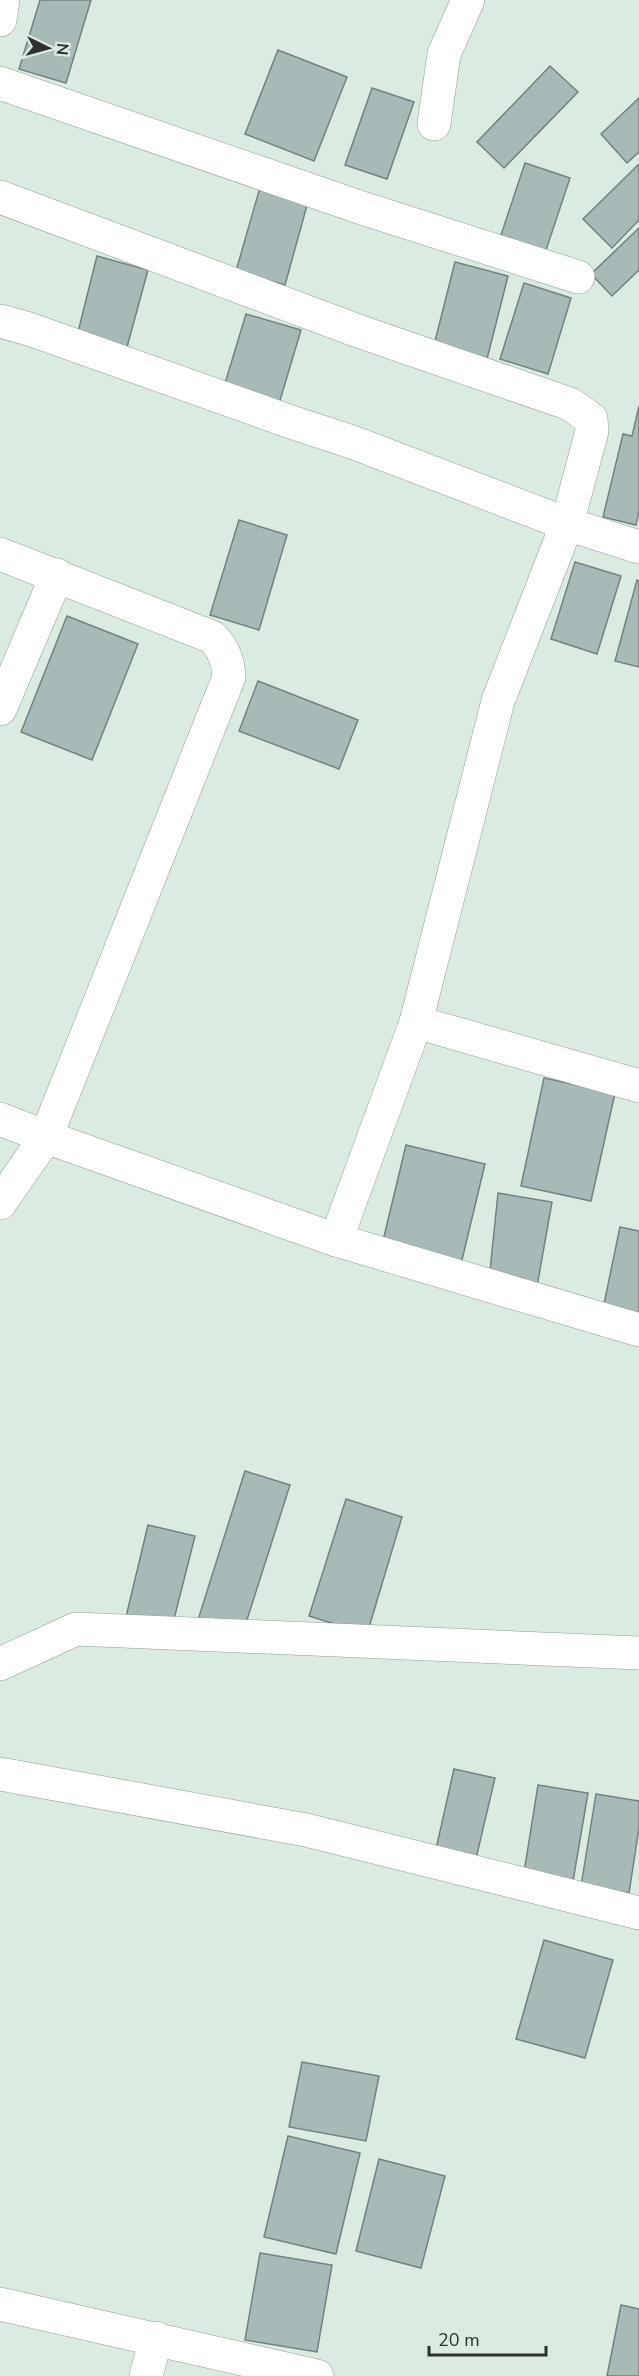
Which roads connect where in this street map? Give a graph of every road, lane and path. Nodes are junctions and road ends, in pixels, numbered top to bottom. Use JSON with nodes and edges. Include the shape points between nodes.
{"nodes":[{"id":1,"x":3,"y":0,"type":"edge"},
{"id":2,"x":468,"y":0,"type":"edge"},
{"id":3,"x":0,"y":20,"type":"edge"},
{"id":4,"x":0,"y":83,"type":"edge"},
{"id":5,"x":434,"y":124,"type":"dead end"},
{"id":6,"x":0,"y":197,"type":"edge"},
{"id":7,"x":578,"y":277,"type":"dead end"},
{"id":8,"x":0,"y":321,"type":"edge"},
{"id":9,"x":567,"y":524,"type":"junction"},
{"id":10,"x":639,"y":547,"type":"edge"},
{"id":11,"x":0,"y":554,"type":"edge"},
{"id":12,"x":57,"y":575,"type":"junction"},
{"id":13,"x":0,"y":709,"type":"edge"},
{"id":14,"x":416,"y":1022,"type":"junction"},
{"id":15,"x":639,"y":1086,"type":"edge"},
{"id":16,"x":0,"y":1119,"type":"edge"},
{"id":17,"x":46,"y":1137,"type":"junction"},
{"id":18,"x":0,"y":1203,"type":"edge"},
{"id":19,"x":336,"y":1240,"type":"junction"},
{"id":20,"x":639,"y":1330,"type":"edge"},
{"id":21,"x":639,"y":1653,"type":"edge"},
{"id":22,"x":0,"y":1664,"type":"edge"},
{"id":23,"x":0,"y":1774,"type":"edge"},
{"id":24,"x":639,"y":1913,"type":"edge"},
{"id":25,"x":0,"y":2304,"type":"edge"},
{"id":26,"x":156,"y":2338,"type":"junction"},
{"id":27,"x":146,"y":2376,"type":"edge"},
{"id":28,"x":317,"y":2376,"type":"edge"}],
"edges":[{"from":1,"to":3,"type":"street"},
{"from":2,"to":5,"type":"street","via":[[444,54]]},
{"from":4,"to":7,"type":"street","via":[[362,208]]},
{"from":6,"to":9,"type":"street","via":[[358,331],[570,404],[591,418],[592,431]]},
{"from":8,"to":9,"type":"street","via":[[352,442]]},
{"from":9,"to":10,"type":"street"},
{"from":9,"to":14,"type":"street","via":[[498,701]]},
{"from":11,"to":12,"type":"street"},
{"from":12,"to":13,"type":"street"},
{"from":12,"to":17,"type":"street","via":[[212,637],[225,655],[229,677]]},
{"from":14,"to":15,"type":"street"},
{"from":14,"to":19,"type":"street"},
{"from":16,"to":17,"type":"street"},
{"from":17,"to":18,"type":"street"},
{"from":17,"to":19,"type":"street"},
{"from":19,"to":20,"type":"street"},
{"from":21,"to":22,"type":"street","via":[[76,1629]]},
{"from":23,"to":24,"type":"street","via":[[306,1830]]},
{"from":25,"to":26,"type":"street"},
{"from":26,"to":27,"type":"street"},
{"from":26,"to":28,"type":"street"}]}
